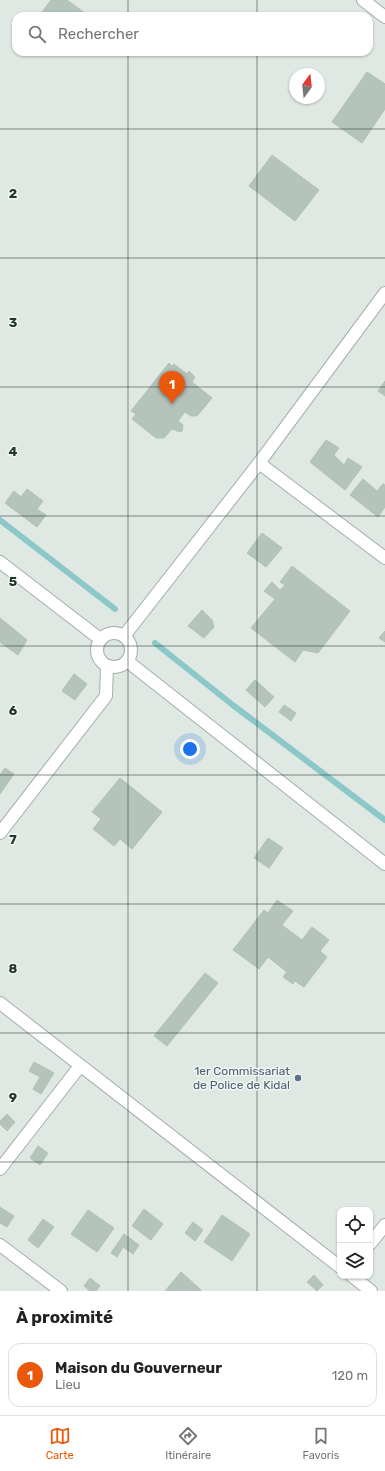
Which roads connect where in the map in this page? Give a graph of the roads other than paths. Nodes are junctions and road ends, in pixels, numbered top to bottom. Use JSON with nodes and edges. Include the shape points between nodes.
{"nodes":[{"id":1,"x":362,"y":0,"type":"edge"},
{"id":2,"x":385,"y":17,"type":"edge"},
{"id":3,"x":384,"y":295,"type":"edge"},
{"id":4,"x":259,"y":463,"type":"junction"},
{"id":5,"x":385,"y":558,"type":"edge"},
{"id":6,"x":0,"y":562,"type":"edge"},
{"id":7,"x":124,"y":636,"type":"junction"},
{"id":8,"x":100,"y":639,"type":"junction"},
{"id":9,"x":127,"y":660,"type":"junction"},
{"id":10,"x":107,"y":666,"type":"junction"},
{"id":11,"x":0,"y":833,"type":"edge"},
{"id":12,"x":385,"y":864,"type":"edge"},
{"id":13,"x":0,"y":1003,"type":"edge"},
{"id":14,"x":80,"y":1066,"type":"junction"},
{"id":15,"x":0,"y":1169,"type":"edge"},
{"id":16,"x":385,"y":1225,"type":"edge"},
{"id":17,"x":371,"y":1243,"type":"edge"},
{"id":18,"x":0,"y":1245,"type":"edge"},
{"id":19,"x":337,"y":1265,"type":"edge"},
{"id":20,"x":356,"y":1279,"type":"edge"},
{"id":21,"x":61,"y":1291,"type":"edge"},
{"id":22,"x":371,"y":1291,"type":"edge"}],
"edges":[{"from":1,"to":2,"type":"street"},
{"from":3,"to":4,"type":"street"},
{"from":4,"to":5,"type":"street"},
{"from":4,"to":7,"type":"street"},
{"from":6,"to":8,"type":"street"},
{"from":7,"to":8,"type":"street","via":[[111,633]]},
{"from":7,"to":9,"type":"street","via":[[130,648]]},
{"from":8,"to":10,"type":"street","via":[[96,651]]},
{"from":9,"to":10,"type":"street","via":[[118,666]]},
{"from":9,"to":12,"type":"street"},
{"from":10,"to":11,"type":"street","via":[[106,696]]},
{"from":13,"to":14,"type":"street"},
{"from":14,"to":15,"type":"street"},
{"from":14,"to":19,"type":"street"},
{"from":16,"to":17,"type":"street"},
{"from":18,"to":21,"type":"street"},
{"from":20,"to":22,"type":"street"}]}
